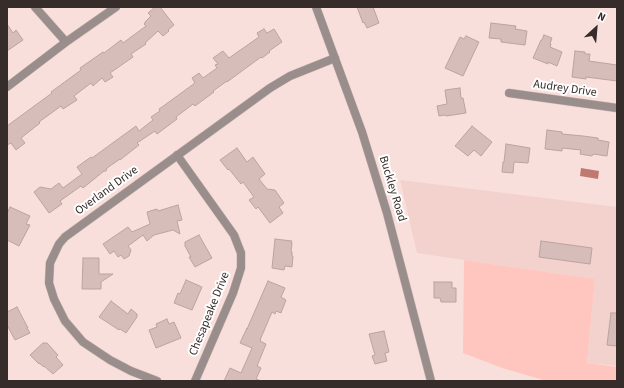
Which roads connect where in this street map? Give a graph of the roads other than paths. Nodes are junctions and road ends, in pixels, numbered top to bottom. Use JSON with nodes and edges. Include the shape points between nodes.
{"nodes":[{"id":1,"x":35,"y":7,"type":"edge"},
{"id":2,"x":116,"y":7,"type":"edge"},
{"id":3,"x":316,"y":7,"type":"edge"},
{"id":4,"x":66,"y":42,"type":"junction"},
{"id":5,"x":335,"y":58,"type":"junction"},
{"id":6,"x":7,"y":87,"type":"edge"},
{"id":7,"x":509,"y":93,"type":"dead end"},
{"id":8,"x":617,"y":108,"type":"edge"},
{"id":9,"x":178,"y":155,"type":"junction"},
{"id":10,"x":157,"y":381,"type":"edge"},
{"id":11,"x":195,"y":381,"type":"edge"},
{"id":12,"x":431,"y":381,"type":"edge"}],
"edges":[{"from":1,"to":4,"type":"street"},
{"from":2,"to":4,"type":"street"},
{"from":3,"to":5,"type":"street","name":"Buckley Road"},
{"from":4,"to":6,"type":"street"},
{"from":5,"to":9,"type":"street","name":"Overland Drive","via":[[290,76],[270,88]]},
{"from":5,"to":12,"type":"street","name":"Buckley Road","via":[[362,132],[387,213]]},
{"from":7,"to":8,"type":"street","name":"Audrey Drive"},
{"from":9,"to":10,"type":"street","name":"Overland Drive","via":[[65,237],[50,263],[49,283],[54,299],[65,321],[83,342],[110,360]]},
{"from":9,"to":11,"type":"street","name":"Chesapeake Drive","via":[[234,235],[241,253],[241,268],[234,293]]}]}
